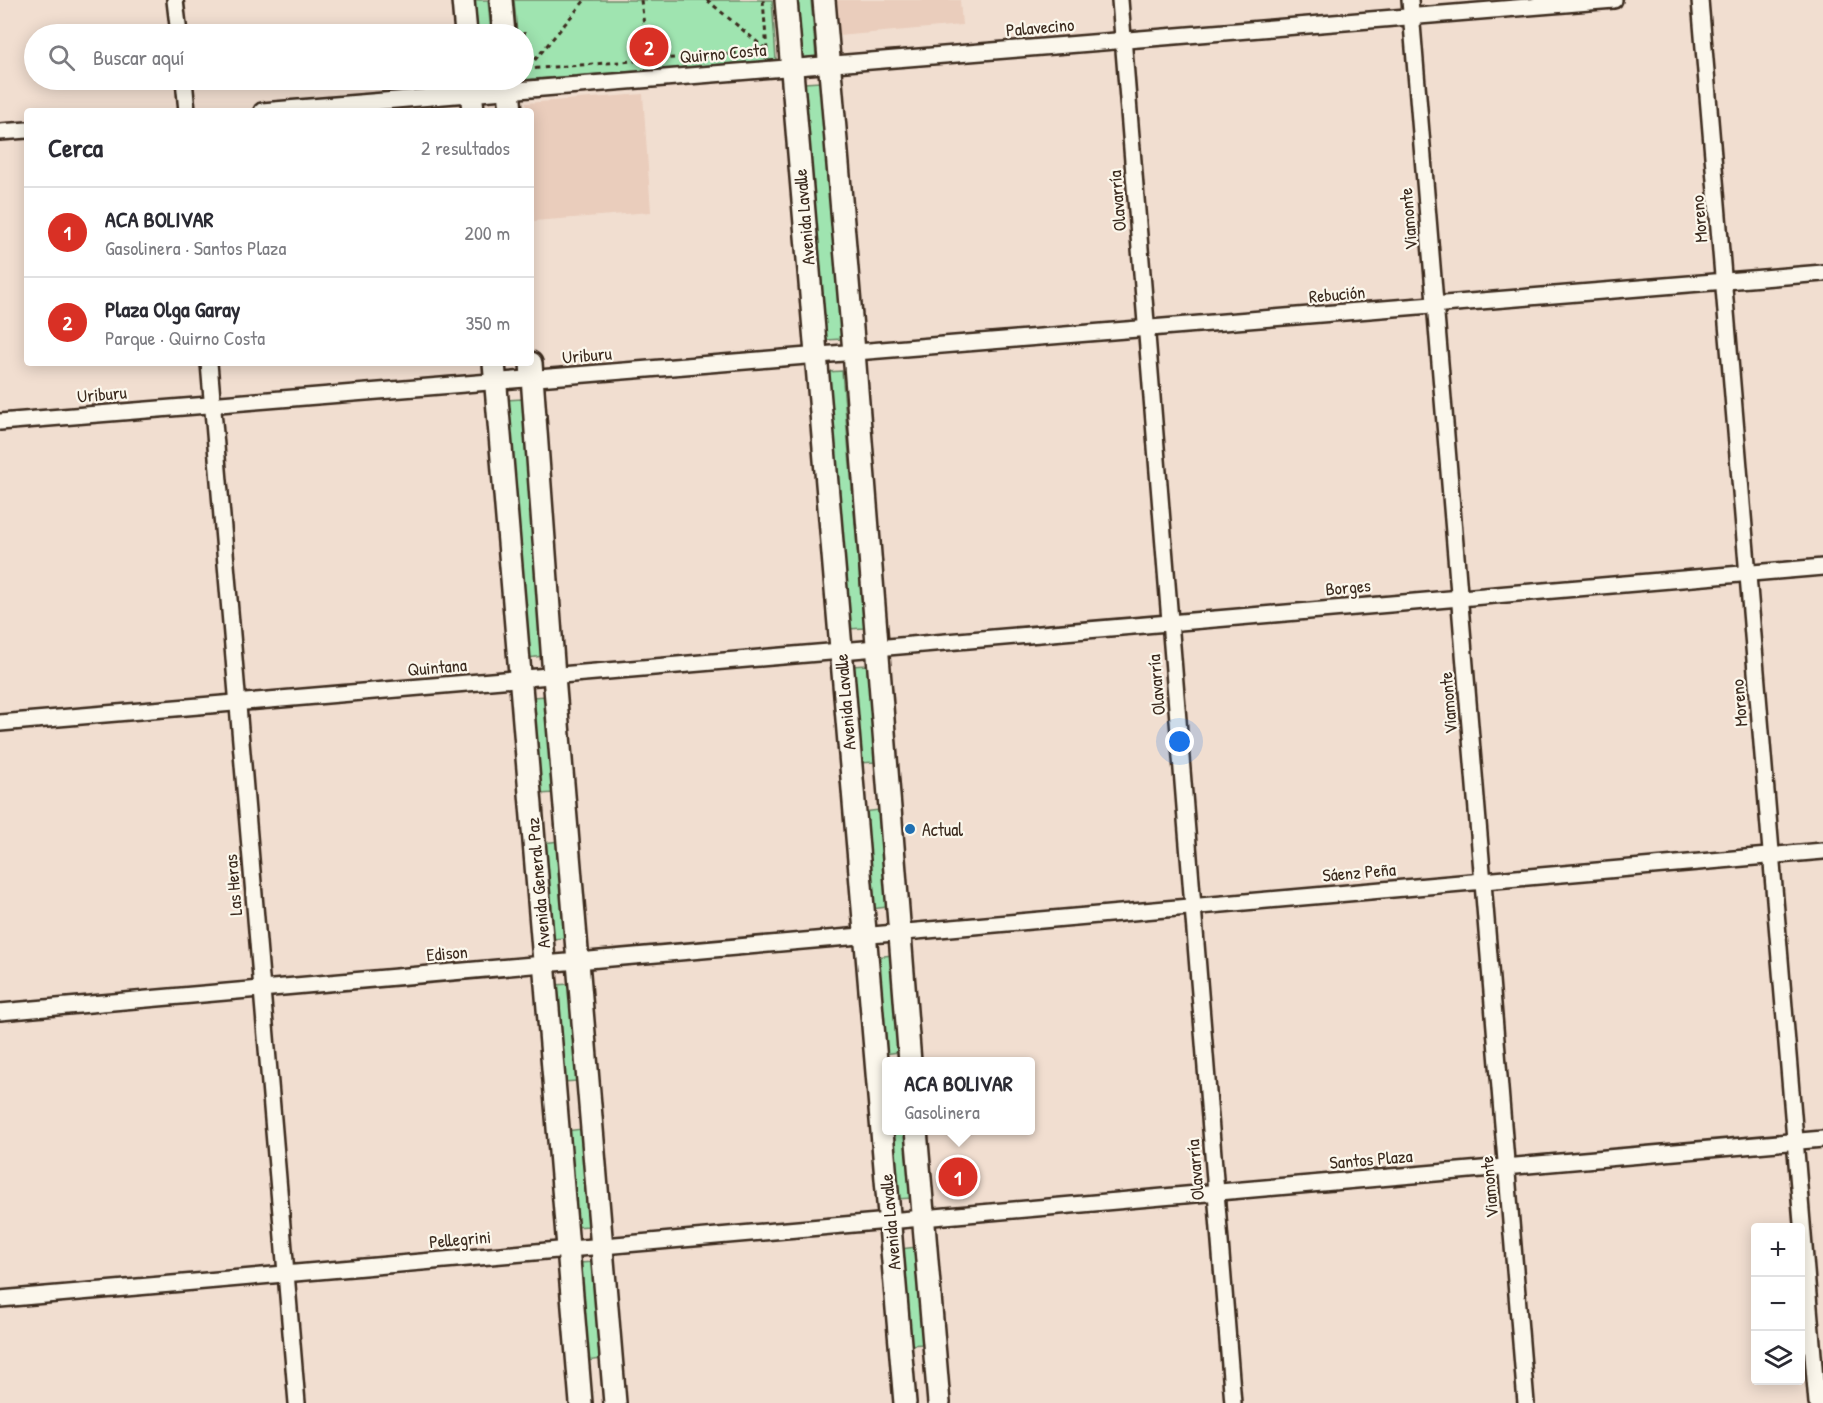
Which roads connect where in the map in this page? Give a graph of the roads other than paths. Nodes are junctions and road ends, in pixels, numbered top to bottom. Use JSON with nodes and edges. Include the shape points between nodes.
{"nodes":[{"id":1,"x":175,"y":0,"type":"edge"},
{"id":2,"x":463,"y":0,"type":"edge"},
{"id":3,"x":501,"y":0,"type":"edge"},
{"id":4,"x":786,"y":0,"type":"edge"},
{"id":5,"x":824,"y":0,"type":"edge"},
{"id":6,"x":1120,"y":0,"type":"edge"},
{"id":7,"x":1410,"y":0,"type":"edge"},
{"id":8,"x":1614,"y":0,"type":"edge"},
{"id":9,"x":1700,"y":0,"type":"edge"},
{"id":10,"x":1411,"y":17,"type":"junction"},
{"id":11,"x":178,"y":24,"type":"edge"},
{"id":12,"x":465,"y":24,"type":"edge"},
{"id":13,"x":503,"y":24,"type":"edge"},
{"id":14,"x":1124,"y":40,"type":"junction"},
{"id":15,"x":829,"y":64,"type":"junction"},
{"id":16,"x":791,"y":67,"type":"junction"},
{"id":17,"x":185,"y":90,"type":"edge"},
{"id":18,"x":509,"y":94,"type":"edge"},
{"id":19,"x":471,"y":95,"type":"edge"},
{"id":20,"x":187,"y":108,"type":"edge"},
{"id":21,"x":301,"y":108,"type":"edge"},
{"id":22,"x":24,"y":130,"type":"edge"},
{"id":23,"x":0,"y":132,"type":"edge"},
{"id":24,"x":1823,"y":273,"type":"edge"},
{"id":25,"x":1724,"y":282,"type":"junction"},
{"id":26,"x":1435,"y":305,"type":"junction"},
{"id":27,"x":1147,"y":329,"type":"junction"},
{"id":28,"x":854,"y":352,"type":"junction"},
{"id":29,"x":816,"y":356,"type":"junction"},
{"id":30,"x":209,"y":366,"type":"edge"},
{"id":31,"x":531,"y":371,"type":"edge"},
{"id":32,"x":495,"y":372,"type":"edge"},
{"id":33,"x":212,"y":405,"type":"junction"},
{"id":34,"x":0,"y":422,"type":"edge"},
{"id":35,"x":1823,"y":567,"type":"edge"},
{"id":36,"x":1747,"y":573,"type":"junction"},
{"id":37,"x":1459,"y":598,"type":"junction"},
{"id":38,"x":1170,"y":622,"type":"junction"},
{"id":39,"x":877,"y":647,"type":"junction"},
{"id":40,"x":841,"y":652,"type":"junction"},
{"id":41,"x":554,"y":676,"type":"junction"},
{"id":42,"x":521,"y":679,"type":"junction"},
{"id":43,"x":237,"y":703,"type":"junction"},
{"id":44,"x":0,"y":723,"type":"edge"},
{"id":45,"x":1823,"y":851,"type":"edge"},
{"id":46,"x":1772,"y":856,"type":"junction"},
{"id":47,"x":1483,"y":881,"type":"junction"},
{"id":48,"x":1194,"y":906,"type":"junction"},
{"id":49,"x":898,"y":932,"type":"junction"},
{"id":50,"x":865,"y":935,"type":"junction"},
{"id":51,"x":578,"y":961,"type":"junction"},
{"id":52,"x":544,"y":964,"type":"junction"},
{"id":53,"x":262,"y":988,"type":"junction"},
{"id":54,"x":0,"y":1012,"type":"edge"},
{"id":55,"x":910,"y":1057,"type":"edge"},
{"id":56,"x":882,"y":1129,"type":"edge"},
{"id":57,"x":882,"y":1135,"type":"edge"},
{"id":58,"x":916,"y":1135,"type":"edge"},
{"id":59,"x":1823,"y":1139,"type":"edge"},
{"id":60,"x":1796,"y":1141,"type":"junction"},
{"id":61,"x":1507,"y":1167,"type":"junction"},
{"id":62,"x":1216,"y":1192,"type":"junction"},
{"id":63,"x":923,"y":1218,"type":"junction"},
{"id":64,"x":890,"y":1221,"type":"junction"},
{"id":65,"x":601,"y":1246,"type":"junction"},
{"id":66,"x":568,"y":1249,"type":"junction"},
{"id":67,"x":286,"y":1274,"type":"junction"},
{"id":68,"x":0,"y":1299,"type":"edge"},
{"id":69,"x":297,"y":1403,"type":"edge"},
{"id":70,"x":581,"y":1403,"type":"edge"},
{"id":71,"x":615,"y":1403,"type":"edge"},
{"id":72,"x":905,"y":1403,"type":"edge"},
{"id":73,"x":939,"y":1403,"type":"edge"},
{"id":74,"x":1233,"y":1403,"type":"edge"},
{"id":75,"x":1526,"y":1403,"type":"edge"},
{"id":76,"x":1817,"y":1403,"type":"edge"}],
"edges":[{"from":1,"to":11,"type":"street"},
{"from":2,"to":12,"type":"main road"},
{"from":3,"to":13,"type":"main road"},
{"from":4,"to":16,"type":"main road","name":"Avenida Lavalle"},
{"from":5,"to":15,"type":"main road","name":"Avenida Lavalle"},
{"from":6,"to":14,"type":"street","name":"Olavarría"},
{"from":7,"to":10,"type":"street","name":"Viamonte"},
{"from":8,"to":10,"type":"street","name":"Palavecino"},
{"from":9,"to":25,"type":"street","name":"Moreno"},
{"from":10,"to":14,"type":"street","name":"Palavecino"},
{"from":10,"to":26,"type":"street","name":"Viamonte"},
{"from":14,"to":15,"type":"street","name":"Palavecino"},
{"from":14,"to":27,"type":"street","name":"Olavarría"},
{"from":15,"to":16,"type":"street","name":"Quirno Costa"},
{"from":15,"to":28,"type":"main road","name":"Avenida Lavalle"},
{"from":16,"to":18,"type":"street","name":"Quirno Costa"},
{"from":16,"to":29,"type":"main road","name":"Avenida Lavalle"},
{"from":17,"to":20,"type":"street"},
{"from":18,"to":19,"type":"street","name":"Quirno Costa"},
{"from":19,"to":21,"type":"street","name":"Quirno Costa"},
{"from":22,"to":23,"type":"street"},
{"from":24,"to":25,"type":"street","name":"Rebución"},
{"from":25,"to":26,"type":"street","name":"Rebución"},
{"from":25,"to":36,"type":"street","name":"Moreno"},
{"from":26,"to":27,"type":"street","name":"Rebución"},
{"from":26,"to":37,"type":"street","name":"Viamonte"},
{"from":27,"to":28,"type":"street","name":"Rebución"},
{"from":27,"to":38,"type":"street","name":"Olavarría"},
{"from":28,"to":29,"type":"street","name":"Uriburu"},
{"from":28,"to":39,"type":"main road","name":"Avenida Lavalle"},
{"from":29,"to":31,"type":"street","name":"Uriburu"},
{"from":29,"to":40,"type":"main road","name":"Avenida Lavalle"},
{"from":30,"to":33,"type":"street","name":"Las Heras"},
{"from":31,"to":32,"type":"street","name":"Uriburu"},
{"from":31,"to":41,"type":"main road","name":"Avenida General Paz"},
{"from":32,"to":33,"type":"street","name":"Uriburu"},
{"from":32,"to":42,"type":"main road","name":"Avenida General Paz"},
{"from":33,"to":34,"type":"street","name":"Uriburu"},
{"from":33,"to":43,"type":"street","name":"Las Heras"},
{"from":35,"to":36,"type":"street","name":"Borges"},
{"from":36,"to":37,"type":"street","name":"Borges"},
{"from":36,"to":46,"type":"street","name":"Moreno"},
{"from":37,"to":38,"type":"street","name":"Borges"},
{"from":37,"to":47,"type":"street","name":"Viamonte"},
{"from":38,"to":39,"type":"street","name":"Borges"},
{"from":38,"to":48,"type":"street","name":"Olavarría"},
{"from":39,"to":40,"type":"street","name":"Quintana"},
{"from":39,"to":49,"type":"main road","name":"Avenida Lavalle"},
{"from":40,"to":41,"type":"street","name":"Quintana"},
{"from":40,"to":50,"type":"main road","name":"Avenida Lavalle"},
{"from":41,"to":42,"type":"street","name":"Quintana"},
{"from":41,"to":51,"type":"main road","name":"Avenida General Paz"},
{"from":42,"to":43,"type":"street","name":"Quintana"},
{"from":42,"to":52,"type":"main road","name":"Avenida General Paz"},
{"from":43,"to":44,"type":"street","name":"Quintana"},
{"from":43,"to":53,"type":"street","name":"Las Heras"},
{"from":45,"to":46,"type":"street","name":"Sáenz Peña"},
{"from":46,"to":47,"type":"street","name":"Sáenz Peña"},
{"from":46,"to":60,"type":"street","name":"Moreno"},
{"from":47,"to":48,"type":"street","name":"Sáenz Peña"},
{"from":47,"to":61,"type":"street","name":"Viamonte"},
{"from":48,"to":49,"type":"street","name":"Sáenz Peña"},
{"from":48,"to":62,"type":"street","name":"Olavarría"},
{"from":49,"to":50,"type":"street","name":"Edison"},
{"from":49,"to":55,"type":"main road","name":"Avenida Lavalle"},
{"from":50,"to":51,"type":"street","name":"Edison"},
{"from":50,"to":56,"type":"main road","name":"Avenida Lavalle"},
{"from":51,"to":52,"type":"street","name":"Edison"},
{"from":51,"to":65,"type":"main road","name":"Avenida General Paz"},
{"from":52,"to":53,"type":"street","name":"Edison"},
{"from":52,"to":66,"type":"main road","name":"Avenida General Paz"},
{"from":53,"to":54,"type":"street","name":"Edison"},
{"from":53,"to":67,"type":"street","name":"Las Heras"},
{"from":57,"to":64,"type":"main road","name":"Avenida Lavalle"},
{"from":58,"to":63,"type":"main road","name":"Avenida Lavalle"},
{"from":59,"to":60,"type":"street","name":"Santos Plaza"},
{"from":60,"to":61,"type":"street","name":"Santos Plaza"},
{"from":60,"to":76,"type":"street","name":"Moreno"},
{"from":61,"to":62,"type":"street","name":"Santos Plaza"},
{"from":61,"to":75,"type":"street","name":"Viamonte"},
{"from":62,"to":63,"type":"street","name":"Santos Plaza"},
{"from":62,"to":74,"type":"street","name":"Olavarría"},
{"from":63,"to":64,"type":"street","name":"Pellegrini"},
{"from":63,"to":73,"type":"main road","name":"Avenida Lavalle"},
{"from":64,"to":65,"type":"street","name":"Pellegrini"},
{"from":64,"to":72,"type":"main road","name":"Avenida Lavalle"},
{"from":65,"to":66,"type":"street","name":"Pellegrini"},
{"from":65,"to":71,"type":"main road","name":"Avenida General Paz"},
{"from":66,"to":67,"type":"street","name":"Pellegrini"},
{"from":66,"to":70,"type":"main road","name":"Avenida General Paz"},
{"from":67,"to":68,"type":"street","name":"Pellegrini"},
{"from":67,"to":69,"type":"street","name":"Las Heras"}]}
